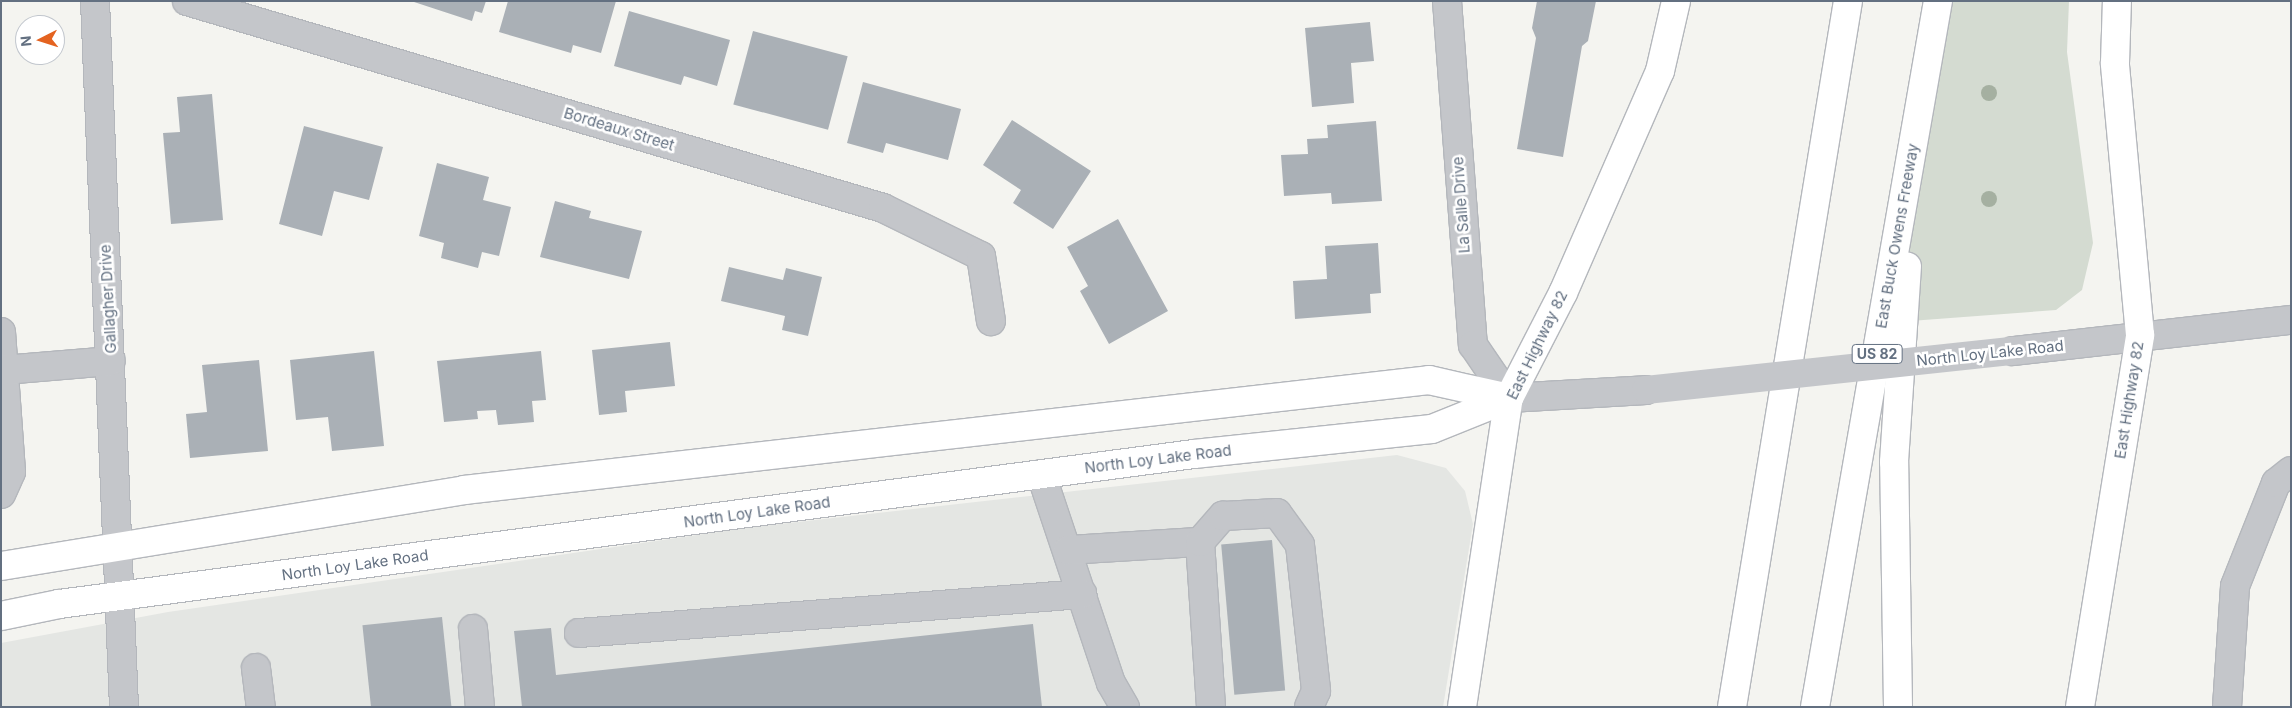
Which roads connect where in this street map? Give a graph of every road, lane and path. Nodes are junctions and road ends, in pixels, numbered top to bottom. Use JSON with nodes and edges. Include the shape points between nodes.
{"nodes":[{"id":1,"x":95,"y":1,"type":"edge"},
{"id":2,"x":187,"y":1,"type":"edge"},
{"id":3,"x":1448,"y":1,"type":"edge"},
{"id":4,"x":1676,"y":1,"type":"edge"},
{"id":5,"x":1848,"y":1,"type":"edge"},
{"id":6,"x":1938,"y":1,"type":"edge"},
{"id":7,"x":2117,"y":1,"type":"edge"},
{"id":8,"x":1917,"y":123,"type":"junction"},
{"id":9,"x":2291,"y":320,"type":"edge"},
{"id":10,"x":991,"y":321,"type":"dead end"},
{"id":11,"x":1,"y":332,"type":"edge"},
{"id":12,"x":2140,"y":336,"type":"junction"},
{"id":13,"x":111,"y":361,"type":"junction"},
{"id":14,"x":4,"y":370,"type":"junction"},
{"id":15,"x":1509,"y":398,"type":"junction"},
{"id":16,"x":2291,"y":470,"type":"edge"},
{"id":17,"x":1041,"y":474,"type":"junction"},
{"id":18,"x":1,"y":494,"type":"edge"},
{"id":19,"x":1200,"y":542,"type":"junction"},
{"id":20,"x":120,"y":547,"type":"junction"},
{"id":21,"x":1068,"y":550,"type":"junction"},
{"id":22,"x":1,"y":566,"type":"edge"},
{"id":23,"x":1082,"y":594,"type":"junction"},
{"id":24,"x":123,"y":596,"type":"junction"},
{"id":25,"x":1,"y":616,"type":"edge"},
{"id":26,"x":473,"y":628,"type":"dead end"},
{"id":27,"x":579,"y":633,"type":"dead end"},
{"id":28,"x":256,"y":668,"type":"dead end"},
{"id":29,"x":124,"y":707,"type":"edge"},
{"id":30,"x":261,"y":707,"type":"edge"},
{"id":31,"x":480,"y":707,"type":"edge"},
{"id":32,"x":1126,"y":707,"type":"edge"},
{"id":33,"x":1211,"y":707,"type":"edge"},
{"id":34,"x":1309,"y":707,"type":"edge"},
{"id":35,"x":1462,"y":707,"type":"edge"},
{"id":36,"x":1732,"y":707,"type":"edge"},
{"id":37,"x":1815,"y":707,"type":"edge"},
{"id":38,"x":1898,"y":707,"type":"edge"},
{"id":39,"x":2080,"y":707,"type":"edge"},
{"id":40,"x":2227,"y":707,"type":"edge"}],
"edges":[{"from":1,"to":13,"type":"street","name":"Gallagher Drive"},
{"from":2,"to":10,"type":"street","name":"Bordeaux Street","via":[[883,208],[981,256]]},
{"from":3,"to":15,"type":"street","name":"La Salle Drive","via":[[1473,345]]},
{"from":4,"to":15,"type":"main road","name":"East Highway 82","via":[[1660,71],[1563,294]]},
{"from":5,"to":36,"type":"main road"},
{"from":6,"to":8,"type":"main road","name":"East Buck Owens Freeway","number":"US 82"},
{"from":7,"to":12,"type":"main road","name":"East Highway 82","via":[[2115,73]]},
{"from":8,"to":37,"type":"main road","name":"East Buck Owens Freeway","number":"US 82"},
{"from":8,"to":38,"type":"main road","via":[[1894,462]]},
{"from":9,"to":12,"type":"street","name":"North Loy Lake Road"},
{"from":11,"to":14,"type":"street"},
{"from":12,"to":15,"type":"street","name":"North Loy Lake Road","bridge":true,"via":[[1646,390]]},
{"from":12,"to":39,"type":"main road","name":"East Highway 82"},
{"from":13,"to":14,"type":"street"},
{"from":13,"to":20,"type":"street","name":"Gallagher Drive"},
{"from":14,"to":18,"type":"street","via":[[12,472]]},
{"from":15,"to":17,"type":"main road","name":"North Loy Lake Road","via":[[1432,429]]},
{"from":15,"to":20,"type":"main road","name":"North Loy Lake Road","via":[[1429,380],[464,490]]},
{"from":15,"to":35,"type":"main road","name":"East Highway 82"},
{"from":16,"to":40,"type":"street","via":[[2276,483],[2235,586]]},
{"from":17,"to":21,"type":"street"},
{"from":17,"to":24,"type":"main road","name":"North Loy Lake Road"},
{"from":19,"to":21,"type":"street"},
{"from":19,"to":33,"type":"street"},
{"from":19,"to":34,"type":"street","via":[[1223,516],[1278,514],[1300,545],[1316,691]]},
{"from":20,"to":22,"type":"main road","name":"North Loy Lake Road"},
{"from":20,"to":24,"type":"street","name":"Gallagher Drive"},
{"from":21,"to":23,"type":"street"},
{"from":23,"to":27,"type":"street"},
{"from":23,"to":32,"type":"street","via":[[1111,683]]},
{"from":24,"to":25,"type":"main road","name":"North Loy Lake Road"},
{"from":24,"to":29,"type":"street","name":"Gallagher Drive"},
{"from":26,"to":31,"type":"street"},
{"from":28,"to":30,"type":"street"}]}
